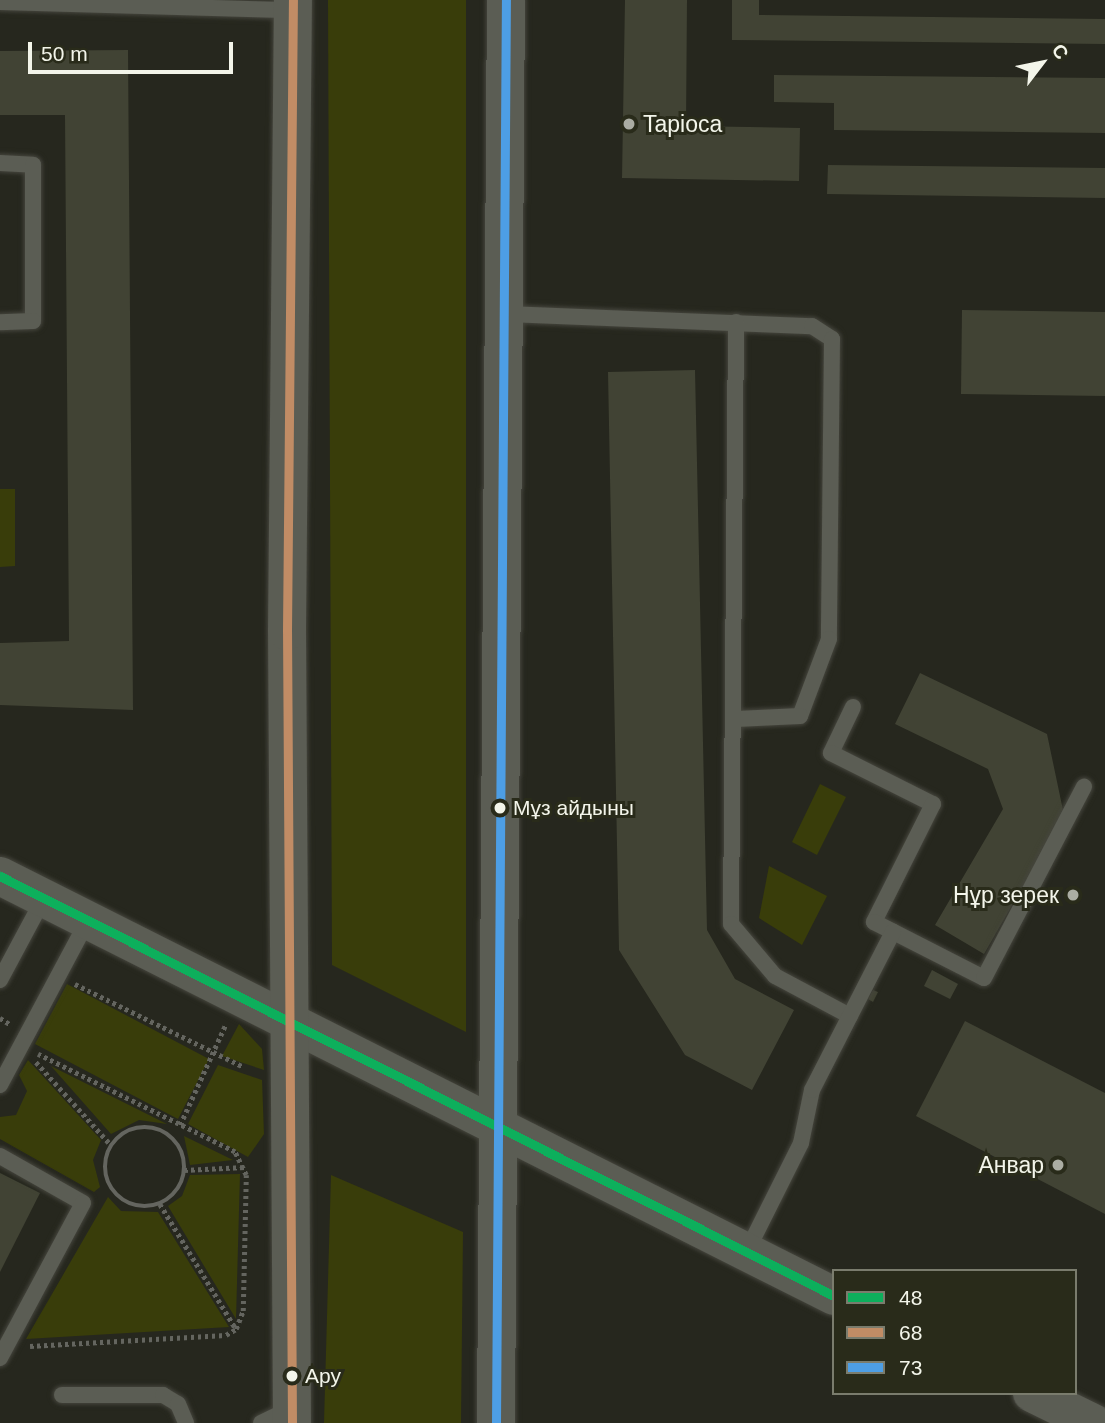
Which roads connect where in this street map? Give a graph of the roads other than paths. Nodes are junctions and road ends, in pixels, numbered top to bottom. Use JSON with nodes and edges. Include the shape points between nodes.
{"nodes":[{"id":1,"x":506,"y":0,"type":"edge"},
{"id":2,"x":0,"y":2,"type":"edge"},
{"id":3,"x":293,"y":5,"type":"edge"},
{"id":4,"x":0,"y":163,"type":"edge"},
{"id":5,"x":507,"y":314,"type":"junction"},
{"id":6,"x":0,"y":322,"type":"edge"},
{"id":7,"x":736,"y":323,"type":"junction"},
{"id":8,"x":853,"y":707,"type":"dead end"},
{"id":9,"x":736,"y":719,"type":"junction"},
{"id":10,"x":1084,"y":787,"type":"dead end"},
{"id":11,"x":0,"y":876,"type":"edge"},
{"id":12,"x":44,"y":898,"type":"junction"},
{"id":13,"x":88,"y":920,"type":"junction"},
{"id":14,"x":893,"y":932,"type":"junction"},
{"id":15,"x":0,"y":980,"type":"edge"},
{"id":16,"x":850,"y":1016,"type":"junction"},
{"id":17,"x":292,"y":1024,"type":"junction"},
{"id":18,"x":0,"y":1085,"type":"edge"},
{"id":19,"x":499,"y":1129,"type":"junction"},
{"id":20,"x":0,"y":1156,"type":"edge"},
{"id":21,"x":746,"y":1253,"type":"junction"},
{"id":22,"x":832,"y":1295,"type":"edge"},
{"id":23,"x":3,"y":1353,"type":"edge"},
{"id":24,"x":62,"y":1395,"type":"dead end"},
{"id":25,"x":1036,"y":1395,"type":"edge"},
{"id":26,"x":282,"y":1418,"type":"edge"},
{"id":27,"x":186,"y":1423,"type":"edge"},
{"id":28,"x":496,"y":1423,"type":"edge"},
{"id":29,"x":1093,"y":1423,"type":"edge"}],
"edges":[{"from":1,"to":5,"type":"street"},
{"from":2,"to":3,"type":"lane"},
{"from":3,"to":17,"type":"street","via":[[287,631]]},
{"from":4,"to":6,"type":"lane","via":[[33,165],[33,321]]},
{"from":5,"to":7,"type":"lane"},
{"from":5,"to":19,"type":"street"},
{"from":7,"to":9,"type":"lane"},
{"from":7,"to":9,"type":"lane","via":[[812,326],[832,339],[835,355],[829,639],[800,716]]},
{"from":8,"to":14,"type":"lane","via":[[831,753],[933,804],[874,922]]},
{"from":9,"to":16,"type":"lane","via":[[731,924],[775,976]]},
{"from":10,"to":14,"type":"lane","via":[[984,978]]},
{"from":11,"to":12,"type":"street"},
{"from":12,"to":13,"type":"street"},
{"from":12,"to":15,"type":"lane"},
{"from":13,"to":17,"type":"street"},
{"from":13,"to":18,"type":"lane"},
{"from":14,"to":16,"type":"lane"},
{"from":16,"to":21,"type":"lane","via":[[812,1090],[801,1143]]},
{"from":17,"to":19,"type":"street"},
{"from":17,"to":26,"type":"street"},
{"from":19,"to":21,"type":"street"},
{"from":19,"to":28,"type":"street"},
{"from":20,"to":23,"type":"lane","via":[[83,1203]]},
{"from":21,"to":22,"type":"street"},
{"from":24,"to":27,"type":"lane","via":[[163,1395],[178,1404]]},
{"from":25,"to":29,"type":"street"}]}
